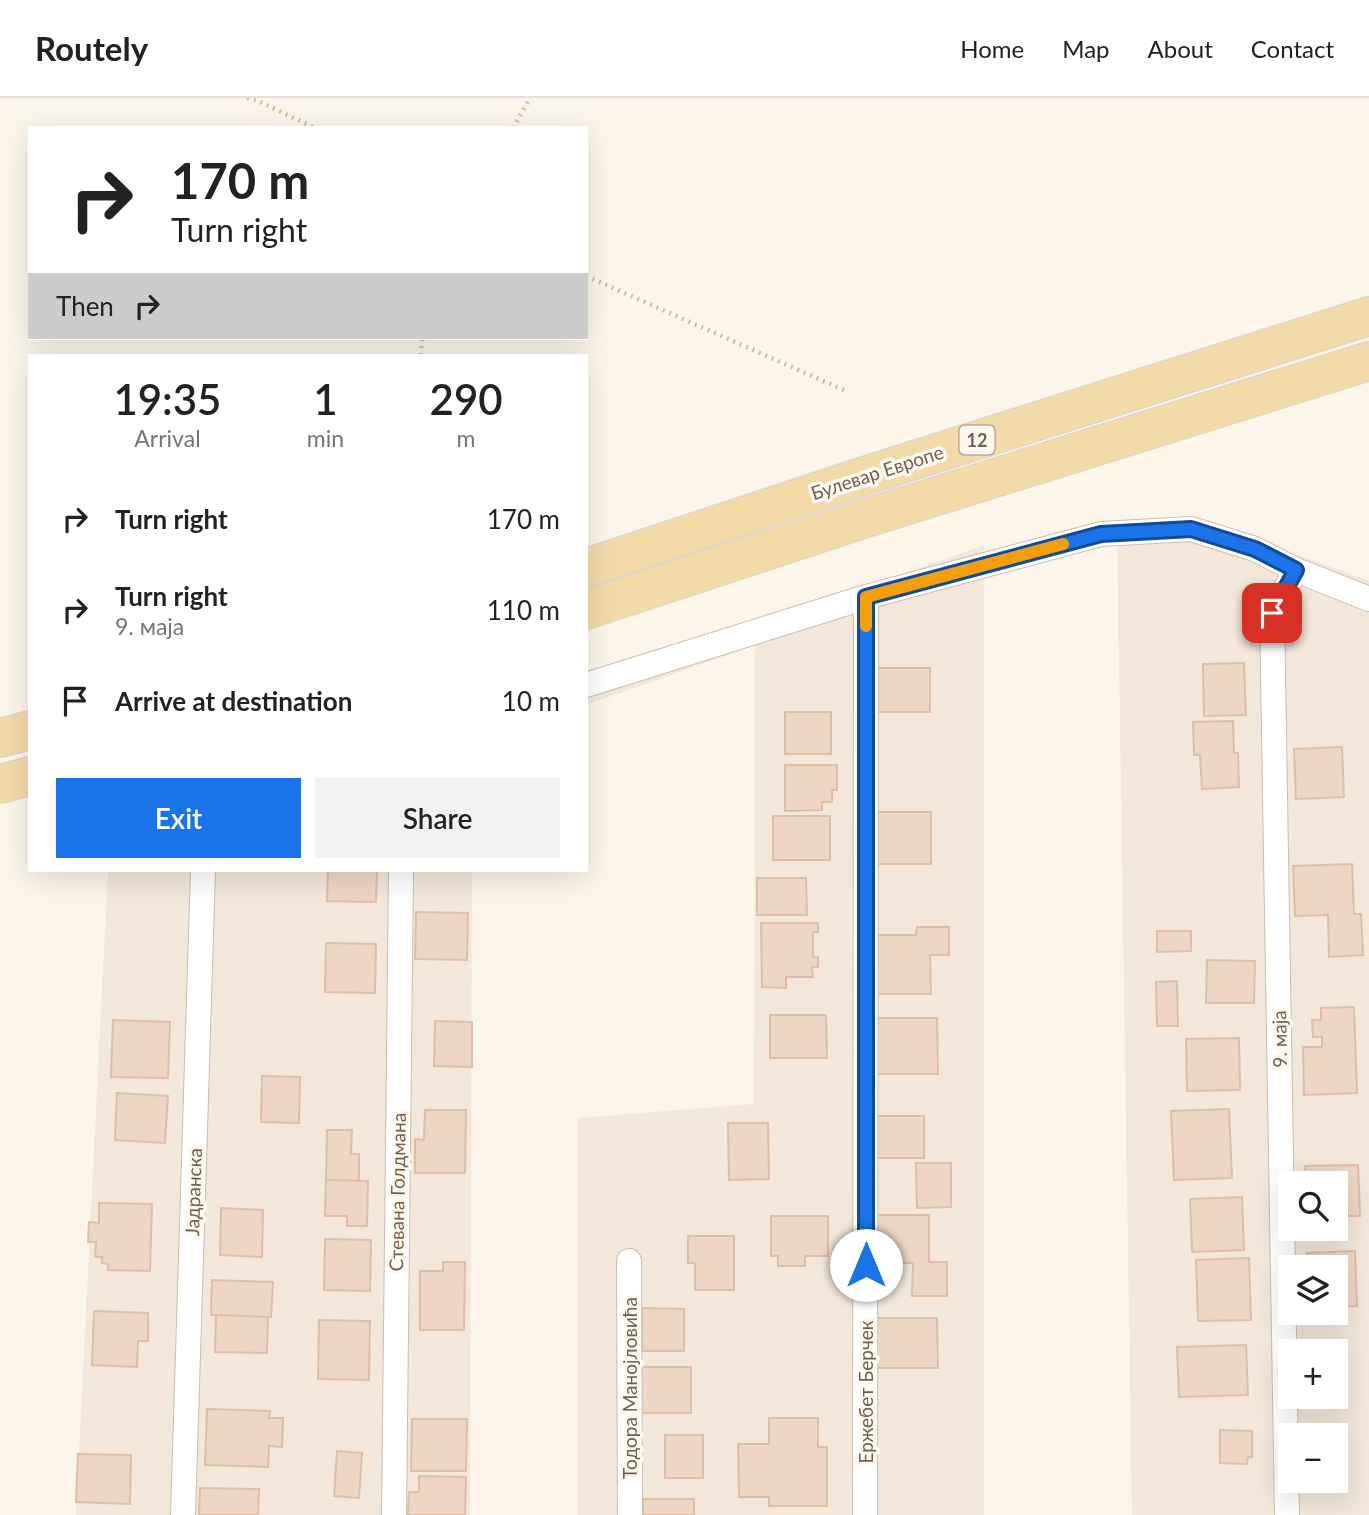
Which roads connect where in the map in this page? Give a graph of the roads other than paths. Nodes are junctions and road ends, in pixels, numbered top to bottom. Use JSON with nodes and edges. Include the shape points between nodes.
{"nodes":[{"id":1,"x":1369,"y":316,"type":"edge"},
{"id":2,"x":1369,"y":361,"type":"edge"},
{"id":3,"x":588,"y":567,"type":"edge"},
{"id":4,"x":1296,"y":570,"type":"junction"},
{"id":5,"x":866,"y":597,"type":"junction"},
{"id":6,"x":1369,"y":598,"type":"edge"},
{"id":7,"x":588,"y":609,"type":"edge"},
{"id":8,"x":588,"y":684,"type":"edge"},
{"id":9,"x":28,"y":731,"type":"edge"},
{"id":10,"x":0,"y":738,"type":"edge"},
{"id":11,"x":28,"y":777,"type":"edge"},
{"id":12,"x":0,"y":784,"type":"edge"},
{"id":13,"x":202,"y":872,"type":"edge"},
{"id":14,"x":401,"y":872,"type":"edge"},
{"id":15,"x":629,"y":1261,"type":"dead end"},
{"id":16,"x":183,"y":1515,"type":"edge"},
{"id":17,"x":394,"y":1515,"type":"edge"},
{"id":18,"x":630,"y":1515,"type":"edge"},
{"id":19,"x":865,"y":1515,"type":"edge"},
{"id":20,"x":1287,"y":1515,"type":"edge"}],
"edges":[{"from":1,"to":3,"type":"main road","name":"Булевар Европе","number":"12"},
{"from":2,"to":7,"type":"main road","number":"12"},
{"from":4,"to":5,"type":"street","via":[[1255,549],[1191,529],[1101,534]]},
{"from":4,"to":6,"type":"street"},
{"from":4,"to":20,"type":"street","name":"9. маја","via":[[1272,613]]},
{"from":5,"to":8,"type":"street"},
{"from":5,"to":19,"type":"street","name":"Ержебет Берчек"},
{"from":9,"to":10,"type":"main road"},
{"from":11,"to":12,"type":"main road"},
{"from":13,"to":16,"type":"street","name":"Јадранска"},
{"from":14,"to":17,"type":"street","name":"Стевана Голдмана"},
{"from":15,"to":18,"type":"street","name":"Тодора Манојловића"}]}
